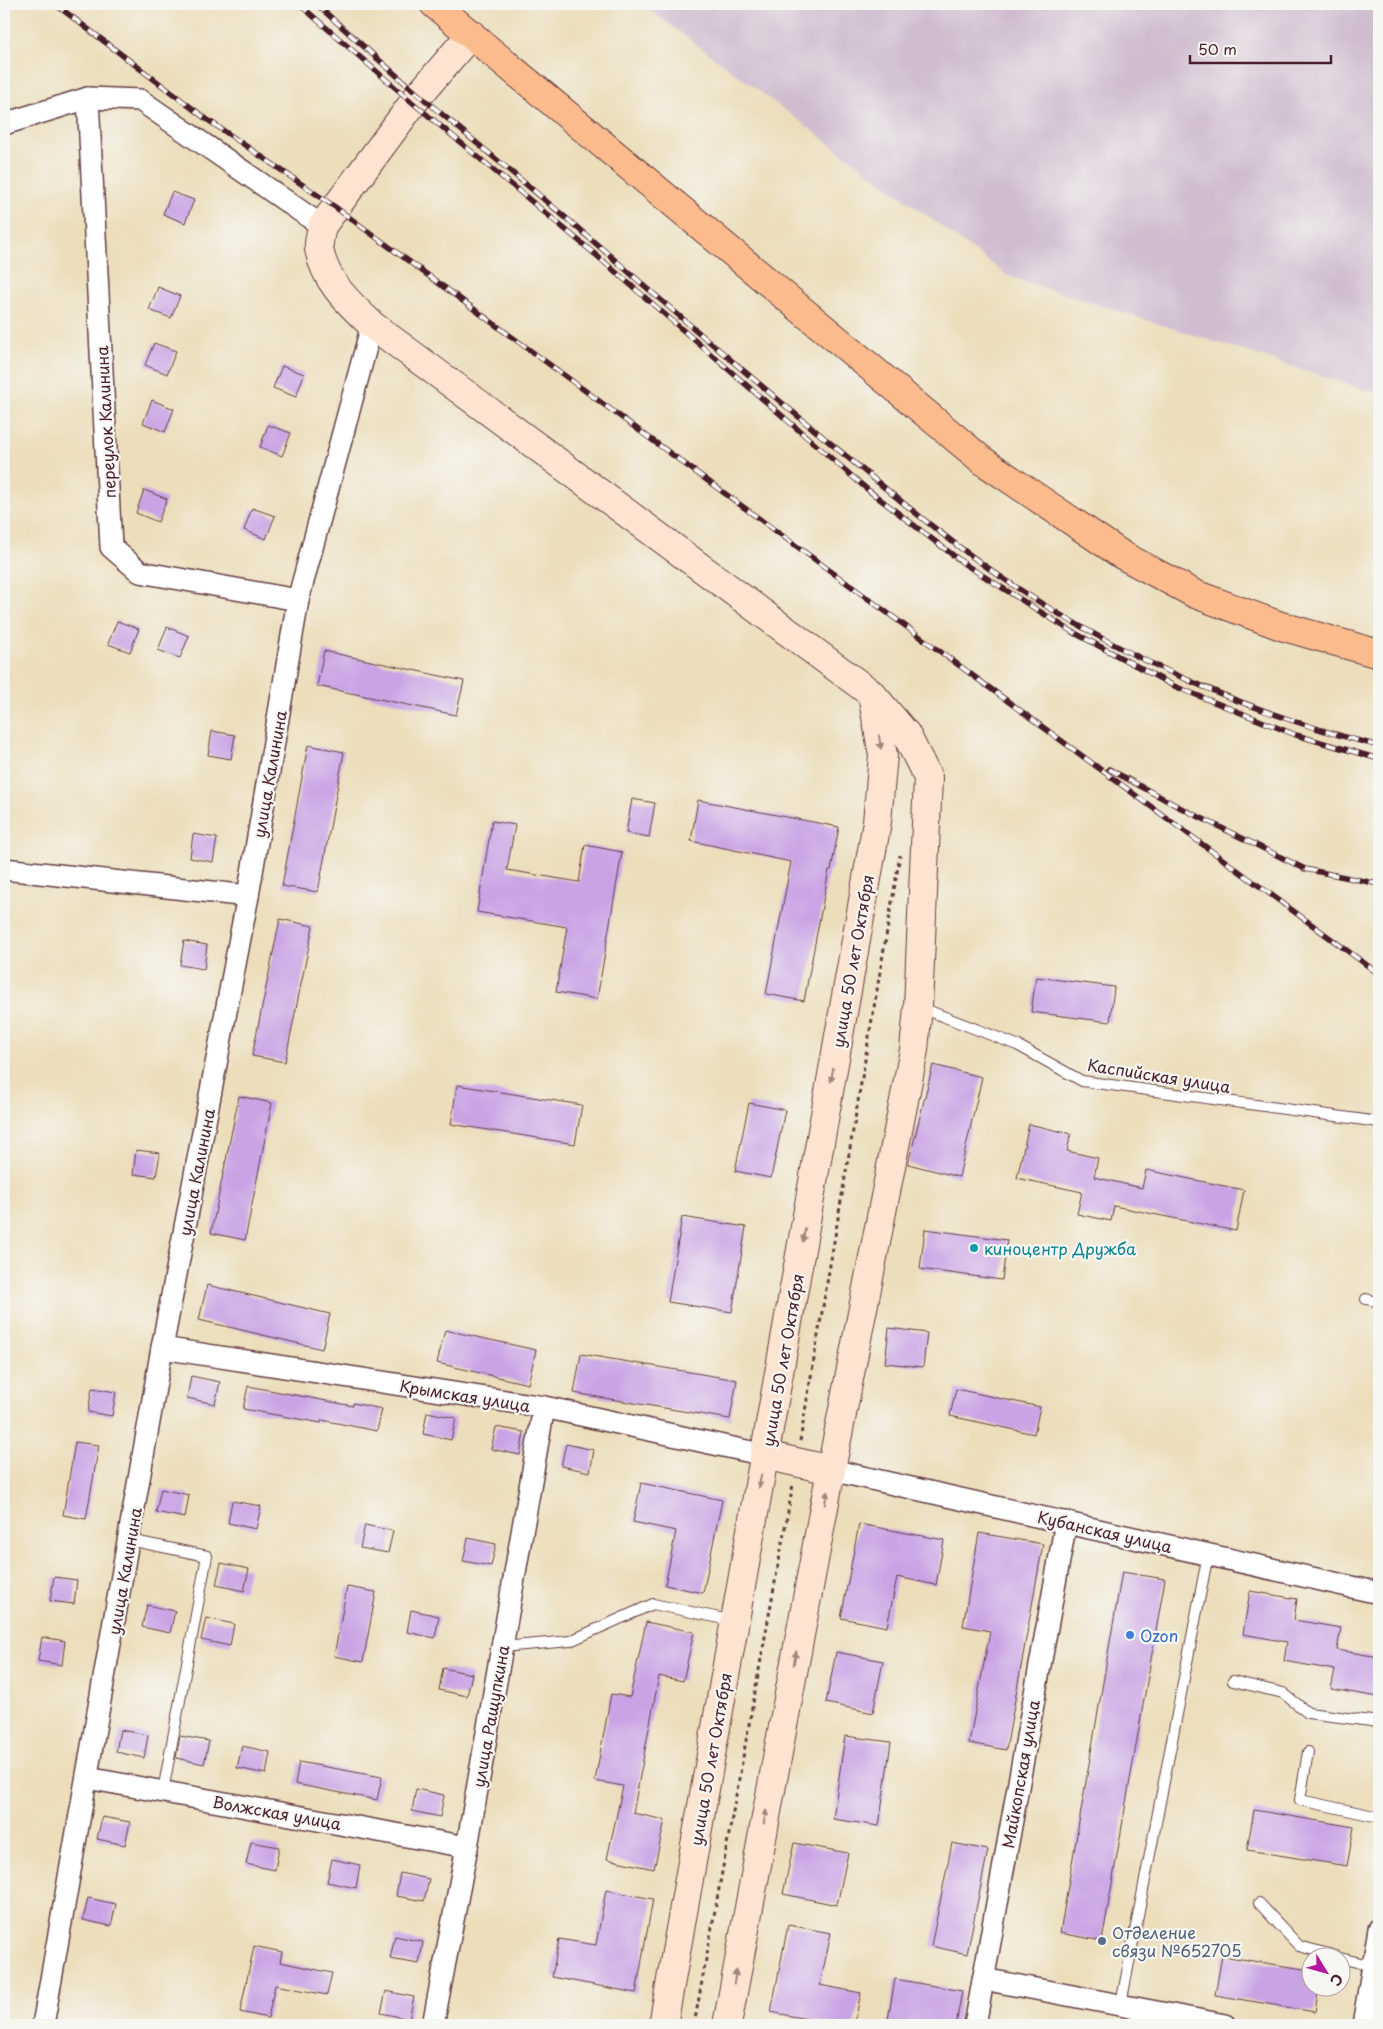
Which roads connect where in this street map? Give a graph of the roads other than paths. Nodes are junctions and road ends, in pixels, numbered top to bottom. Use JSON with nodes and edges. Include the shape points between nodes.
{"nodes":[{"id":1,"x":434,"y":4,"type":"edge"},
{"id":2,"x":471,"y":34,"type":"junction"},
{"id":3,"x":88,"y":98,"type":"junction"},
{"id":4,"x":4,"y":124,"type":"edge"},
{"id":5,"x":322,"y":226,"type":"junction"},
{"id":6,"x":372,"y":324,"type":"junction"},
{"id":7,"x":298,"y":600,"type":"junction"},
{"id":8,"x":1379,"y":654,"type":"edge"},
{"id":9,"x":872,"y":694,"type":"junction"},
{"id":10,"x":4,"y":869,"type":"edge"},
{"id":11,"x":248,"y":896,"type":"junction"},
{"id":12,"x":918,"y":1006,"type":"junction"},
{"id":13,"x":1379,"y":1122,"type":"edge"},
{"id":14,"x":1366,"y":1299,"type":"dead end"},
{"id":15,"x":1379,"y":1302,"type":"edge"},
{"id":16,"x":162,"y":1348,"type":"junction"},
{"id":17,"x":544,"y":1407,"type":"junction"},
{"id":18,"x":765,"y":1455,"type":"junction"},
{"id":19,"x":831,"y":1470,"type":"junction"},
{"id":20,"x":1066,"y":1522,"type":"junction"},
{"id":21,"x":129,"y":1540,"type":"junction"},
{"id":22,"x":1208,"y":1554,"type":"junction"},
{"id":23,"x":1379,"y":1593,"type":"edge"},
{"id":24,"x":734,"y":1622,"type":"junction"},
{"id":25,"x":502,"y":1647,"type":"junction"},
{"id":26,"x":1233,"y":1681,"type":"dead end"},
{"id":27,"x":1379,"y":1722,"type":"edge"},
{"id":28,"x":1308,"y":1752,"type":"dead end"},
{"id":29,"x":87,"y":1778,"type":"junction"},
{"id":30,"x":163,"y":1792,"type":"junction"},
{"id":31,"x":1379,"y":1817,"type":"edge"},
{"id":32,"x":467,"y":1847,"type":"junction"},
{"id":33,"x":1259,"y":1903,"type":"dead end"},
{"id":34,"x":1379,"y":1929,"type":"edge"},
{"id":35,"x":1300,"y":1946,"type":"edge"},
{"id":36,"x":1350,"y":1960,"type":"edge"},
{"id":37,"x":1373,"y":1966,"type":"junction"},
{"id":38,"x":984,"y":1979,"type":"junction"},
{"id":39,"x":1121,"y":2004,"type":"junction"},
{"id":40,"x":43,"y":2025,"type":"edge"},
{"id":41,"x":433,"y":2025,"type":"edge"},
{"id":42,"x":663,"y":2025,"type":"edge"},
{"id":43,"x":727,"y":2025,"type":"edge"},
{"id":44,"x":975,"y":2025,"type":"edge"},
{"id":45,"x":1225,"y":2025,"type":"edge"},
{"id":46,"x":1363,"y":2025,"type":"edge"}],
"edges":[{"from":1,"to":2,"type":"main road"},
{"from":2,"to":5,"type":"street","via":[[419,95]]},
{"from":2,"to":8,"type":"main road","via":[[983,461],[1122,555],[1195,594],[1281,626]]},
{"from":3,"to":4,"type":"street"},
{"from":3,"to":5,"type":"street","via":[[140,100]]},
{"from":3,"to":7,"type":"street","name":"переулок Калинина","via":[[111,547],[140,572]]},
{"from":5,"to":6,"type":"street","via":[[318,248],[326,271],[342,296]]},
{"from":6,"to":7,"type":"street","name":"улица Калинина"},
{"from":6,"to":9,"type":"street"},
{"from":7,"to":11,"type":"street","name":"улица Калинина"},
{"from":9,"to":12,"type":"street","via":[[906,734],[928,778]]},
{"from":9,"to":18,"type":"street","name":"улица 50 лет Октября","one_way":true,"via":[[883,755],[877,822]]},
{"from":10,"to":11,"type":"street"},
{"from":11,"to":16,"type":"street","name":"улица Калинина"},
{"from":12,"to":13,"type":"lane","name":"Каспийская улица","via":[[1017,1045],[1082,1081]]},
{"from":12,"to":19,"type":"street","via":[[914,1050]]},
{"from":14,"to":15,"type":"lane"},
{"from":16,"to":17,"type":"street","name":"Крымская улица"},
{"from":16,"to":21,"type":"street","name":"улица Калинина"},
{"from":17,"to":18,"type":"street","name":"Крымская улица"},
{"from":17,"to":25,"type":"street","name":"улица Ращупкина"},
{"from":18,"to":19,"type":"street"},
{"from":18,"to":24,"type":"street","name":"улица 50 лет Октября","one_way":true},
{"from":19,"to":20,"type":"street","name":"Кубанская улица"},
{"from":43,"to":19,"type":"street","one_way":true},
{"from":20,"to":22,"type":"street","name":"Кубанская улица"},
{"from":20,"to":38,"type":"street","name":"Майкопская улица"},
{"from":21,"to":29,"type":"street","name":"улица Калинина"},
{"from":21,"to":30,"type":"lane","via":[[207,1556]]},
{"from":22,"to":23,"type":"street","name":"Кубанская улица"},
{"from":22,"to":39,"type":"lane"},
{"from":24,"to":25,"type":"lane","via":[[653,1604],[570,1641]]},
{"from":24,"to":42,"type":"street","name":"улица 50 лет Октября"},
{"from":25,"to":32,"type":"street","name":"улица Ращупкина"},
{"from":26,"to":27,"type":"lane","via":[[1283,1693],[1308,1713]]},
{"from":28,"to":31,"type":"lane","via":[[1300,1800]]},
{"from":29,"to":30,"type":"street","name":"Волжская улица"},
{"from":29,"to":40,"type":"street","name":"улица Калинина"},
{"from":30,"to":32,"type":"street","name":"Волжская улица"},
{"from":32,"to":41,"type":"street","name":"улица Ращупкина"},
{"from":33,"to":35,"type":"lane"},
{"from":34,"to":37,"type":"street"},
{"from":36,"to":37,"type":"lane"},
{"from":37,"to":46,"type":"street"},
{"from":38,"to":39,"type":"street"},
{"from":38,"to":44,"type":"street","name":"Майкопская улица"},
{"from":39,"to":45,"type":"street"}]}
